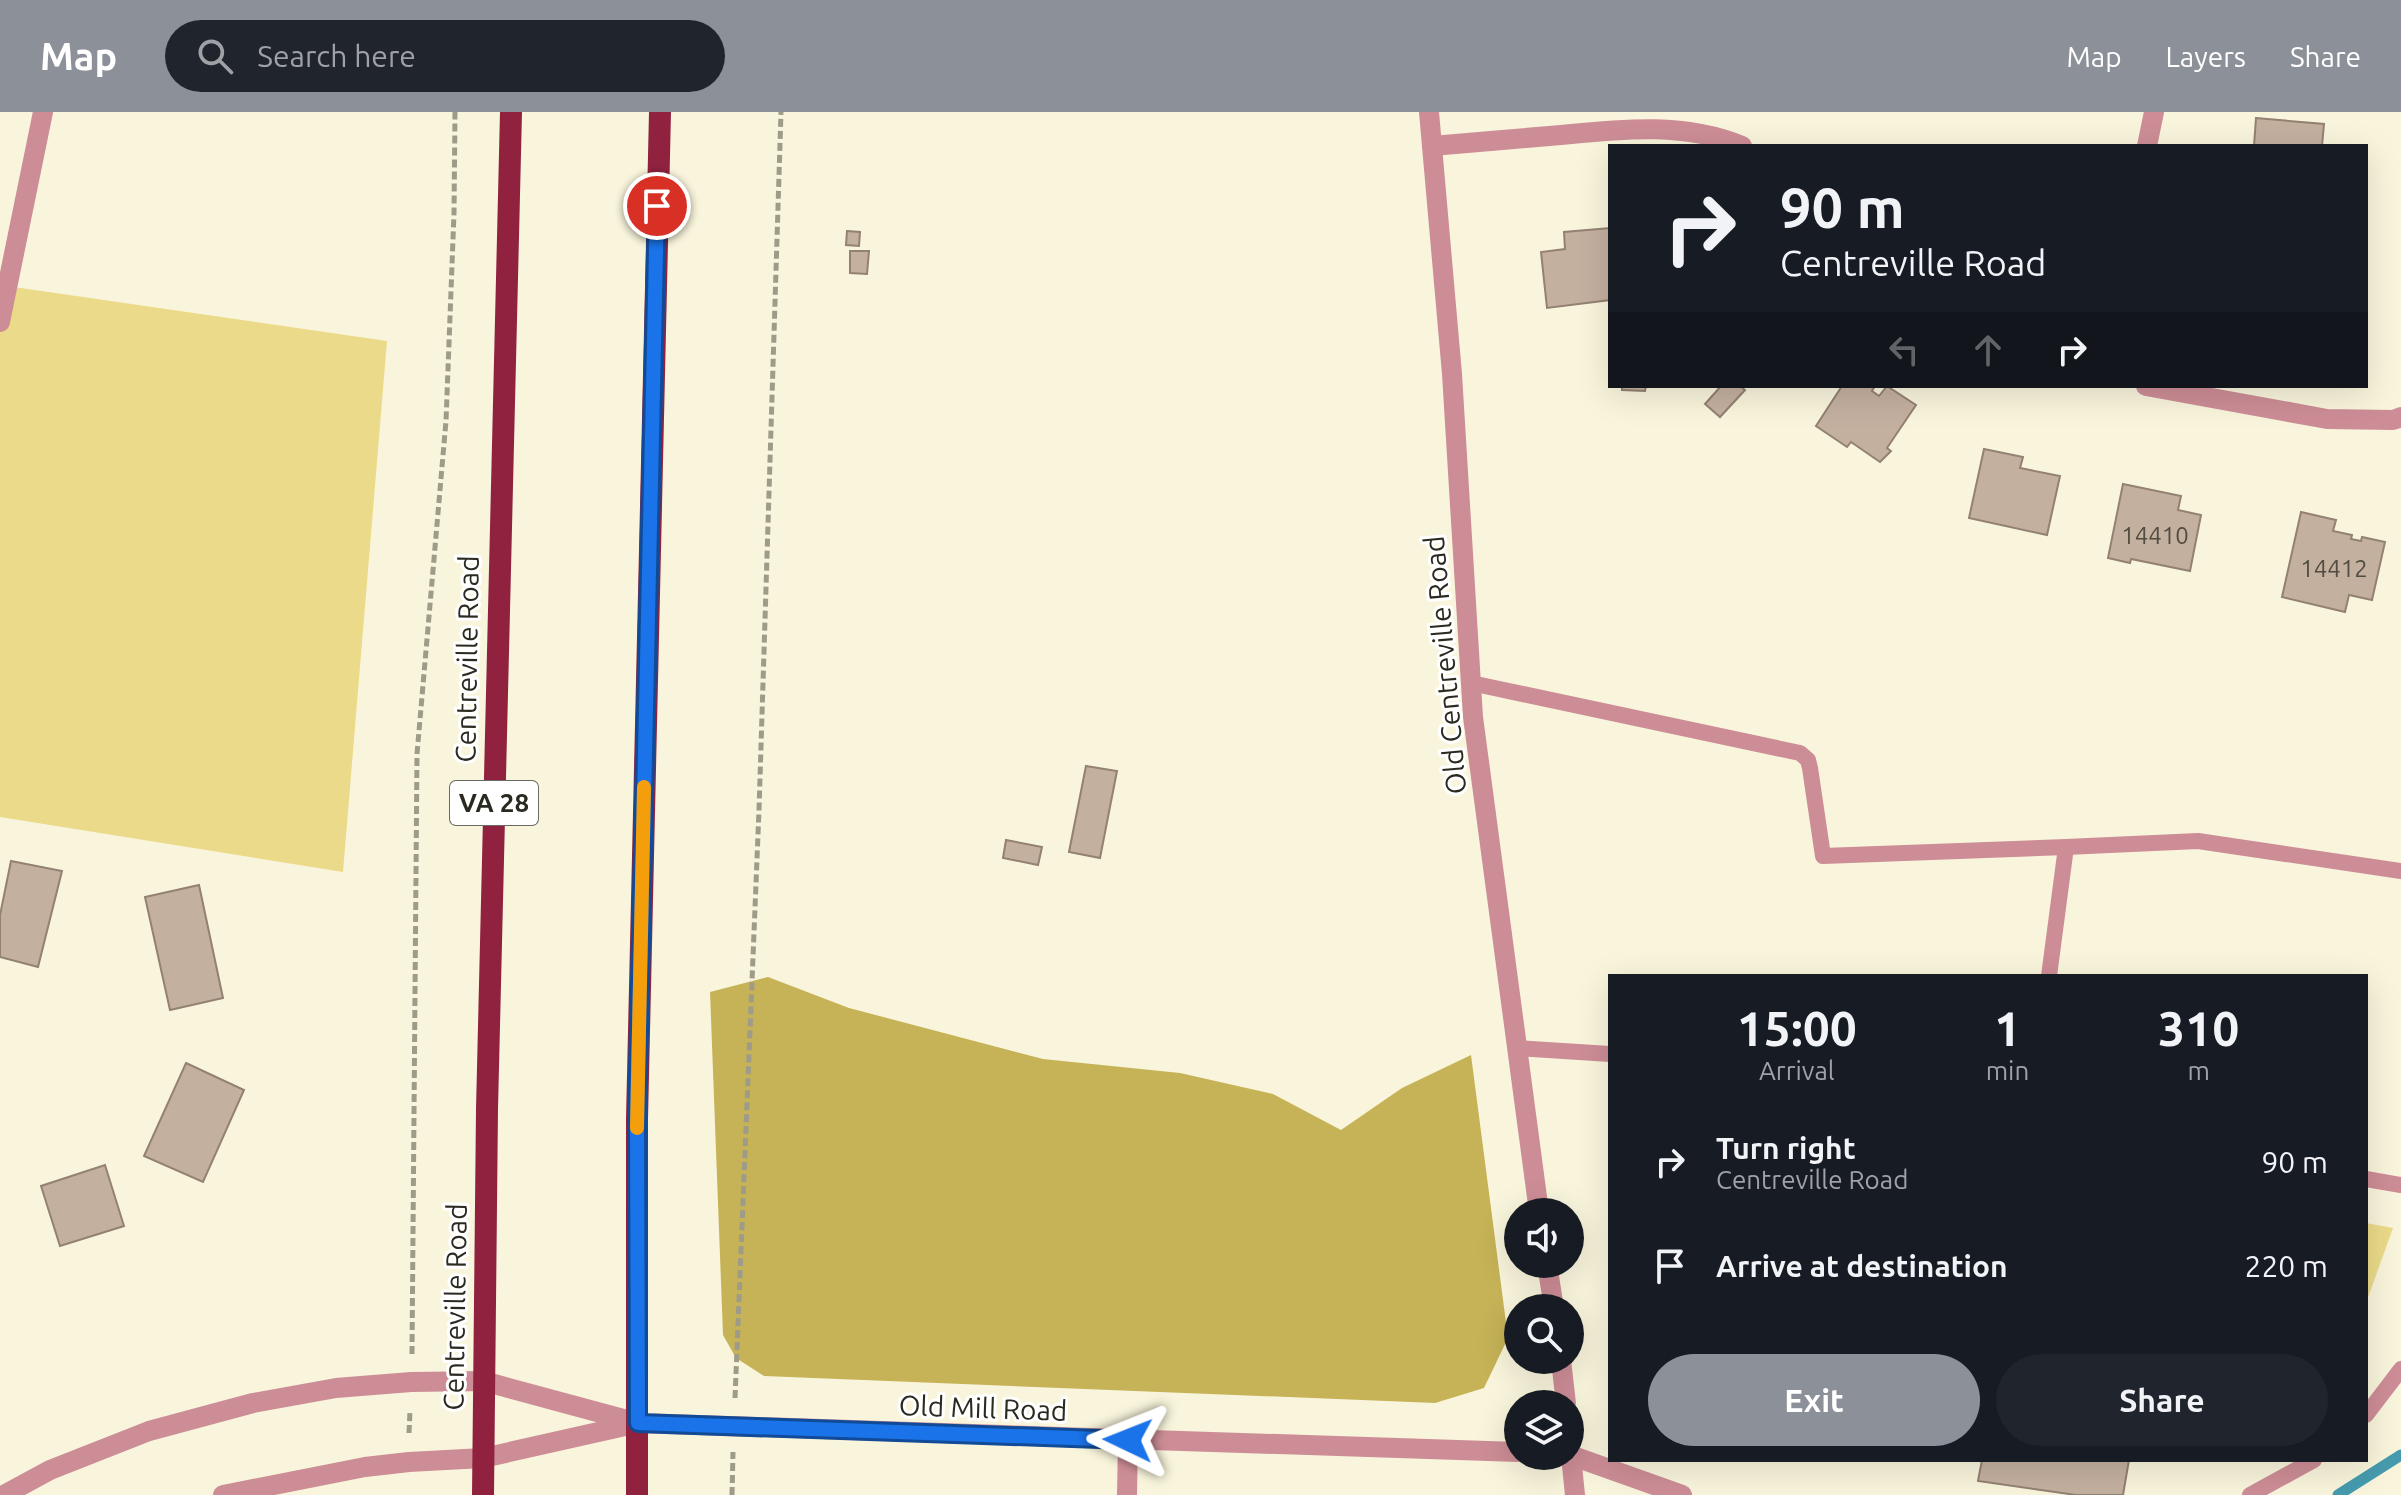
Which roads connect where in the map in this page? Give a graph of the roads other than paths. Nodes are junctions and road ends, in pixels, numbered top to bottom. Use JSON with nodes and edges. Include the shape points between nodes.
{"nodes":[{"id":1,"x":43,"y":112,"type":"edge"},
{"id":2,"x":511,"y":112,"type":"edge"},
{"id":3,"x":660,"y":112,"type":"edge"},
{"id":4,"x":1429,"y":112,"type":"edge"},
{"id":5,"x":2154,"y":112,"type":"edge"},
{"id":6,"x":1736,"y":144,"type":"edge"},
{"id":7,"x":2147,"y":144,"type":"edge"},
{"id":8,"x":1432,"y":146,"type":"junction"},
{"id":9,"x":0,"y":322,"type":"edge"},
{"id":10,"x":2157,"y":388,"type":"edge"},
{"id":11,"x":2401,"y":417,"type":"edge"},
{"id":12,"x":1471,"y":683,"type":"junction"},
{"id":13,"x":2066,"y":847,"type":"junction"},
{"id":14,"x":2401,"y":871,"type":"edge"},
{"id":15,"x":2049,"y":974,"type":"edge"},
{"id":16,"x":1517,"y":1048,"type":"junction"},
{"id":17,"x":1608,"y":1054,"type":"edge"},
{"id":18,"x":2368,"y":1179,"type":"edge"},
{"id":19,"x":2401,"y":1185,"type":"edge"},
{"id":20,"x":1537,"y":1198,"type":"edge"},
{"id":21,"x":2401,"y":1369,"type":"edge"},
{"id":22,"x":483,"y":1381,"type":"junction"},
{"id":23,"x":2368,"y":1413,"type":"edge"},
{"id":24,"x":638,"y":1423,"type":"junction"},
{"id":25,"x":1128,"y":1440,"type":"junction"},
{"id":26,"x":1504,"y":1452,"type":"edge"},
{"id":27,"x":483,"y":1458,"type":"junction"},
{"id":28,"x":1584,"y":1460,"type":"edge"},
{"id":29,"x":2310,"y":1462,"type":"edge"},
{"id":30,"x":1572,"y":1470,"type":"edge"},
{"id":31,"x":4,"y":1495,"type":"edge"},
{"id":32,"x":223,"y":1495,"type":"edge"},
{"id":33,"x":483,"y":1495,"type":"edge"},
{"id":34,"x":637,"y":1495,"type":"edge"},
{"id":35,"x":1127,"y":1495,"type":"edge"},
{"id":36,"x":1575,"y":1495,"type":"edge"},
{"id":37,"x":1682,"y":1495,"type":"edge"},
{"id":38,"x":2250,"y":1495,"type":"edge"}],
"edges":[{"from":1,"to":9,"type":"street"},
{"from":2,"to":22,"type":"highway","name":"Centreville Road","number":"VA 28"},
{"from":3,"to":24,"type":"highway","via":[[638,1103]]},
{"from":4,"to":8,"type":"street","name":"Old Centreville Road"},
{"from":5,"to":7,"type":"street"},
{"from":6,"to":8,"type":"street","via":[[1678,129]]},
{"from":8,"to":12,"type":"street","name":"Old Centreville Road"},
{"from":10,"to":11,"type":"street","via":[[2327,419]]},
{"from":12,"to":13,"type":"lane","via":[[1800,753],[1810,768],[1823,856]]},
{"from":12,"to":16,"type":"street","name":"Old Centreville Road"},
{"from":13,"to":14,"type":"lane","via":[[2198,841]]},
{"from":13,"to":15,"type":"lane"},
{"from":16,"to":17,"type":"lane"},
{"from":16,"to":20,"type":"street","name":"Old Centreville Road"},
{"from":18,"to":19,"type":"lane"},
{"from":21,"to":23,"type":"lane"},
{"from":22,"to":24,"type":"street"},
{"from":22,"to":27,"type":"highway","name":"Centreville Road","number":"VA 28"},
{"from":22,"to":31,"type":"street","via":[[336,1388],[253,1403],[149,1431],[50,1470]]},
{"from":24,"to":25,"type":"street","name":"Old Mill Road"},
{"from":24,"to":27,"type":"street"},
{"from":24,"to":34,"type":"highway"},
{"from":25,"to":26,"type":"street","name":"Old Mill Road"},
{"from":25,"to":35,"type":"street"},
{"from":27,"to":32,"type":"street","via":[[350,1470]]},
{"from":27,"to":33,"type":"highway","name":"Centreville Road","number":"VA 28"},
{"from":28,"to":37,"type":"street"},
{"from":29,"to":38,"type":"lane"},
{"from":30,"to":36,"type":"street"}]}
